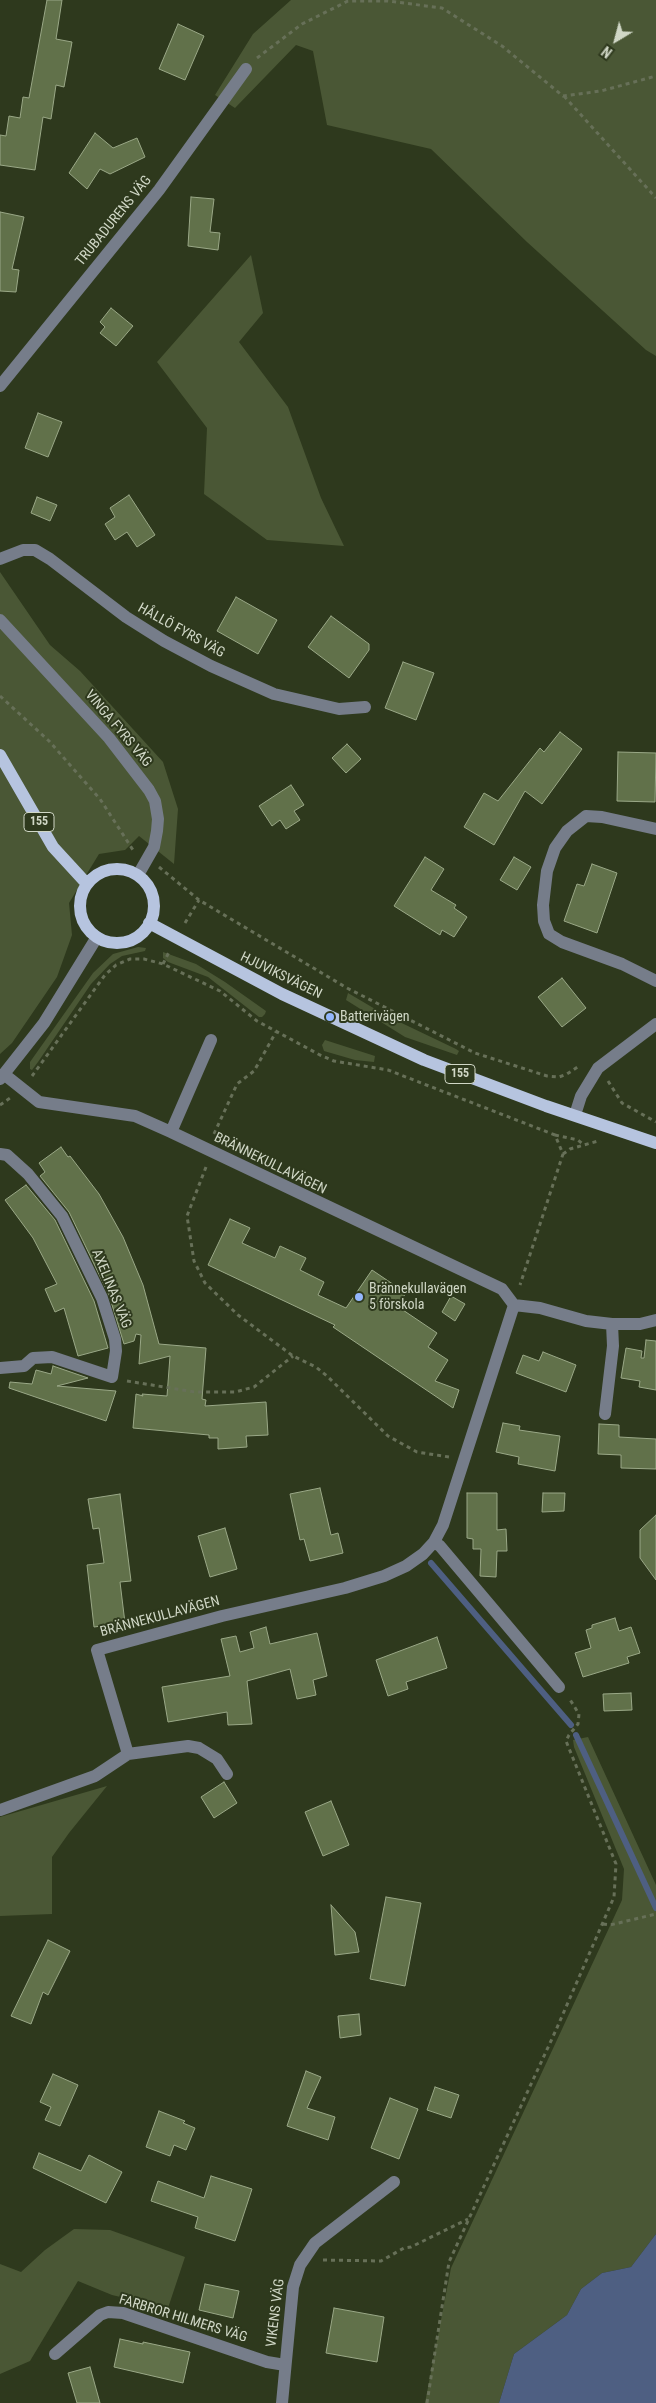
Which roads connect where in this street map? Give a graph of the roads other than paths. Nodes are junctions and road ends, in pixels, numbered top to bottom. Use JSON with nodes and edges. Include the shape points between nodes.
{"nodes":[{"id":1,"x":246,"y":70,"type":"road end"},
{"id":2,"x":0,"y":386,"type":"edge"},
{"id":3,"x":0,"y":559,"type":"edge"},
{"id":4,"x":0,"y":620,"type":"edge"},
{"id":5,"x":365,"y":707,"type":"dead end"},
{"id":6,"x":0,"y":755,"type":"edge"},
{"id":7,"x":656,"y":829,"type":"edge"},
{"id":8,"x":138,"y":875,"type":"junction"},
{"id":9,"x":87,"y":884,"type":"junction"},
{"id":10,"x":149,"y":923,"type":"junction"},
{"id":11,"x":97,"y":937,"type":"junction"},
{"id":12,"x":656,"y":981,"type":"edge"},
{"id":13,"x":656,"y":1024,"type":"edge"},
{"id":14,"x":211,"y":1040,"type":"dead end"},
{"id":15,"x":2,"y":1077,"type":"edge"},
{"id":16,"x":575,"y":1115,"type":"junction"},
{"id":17,"x":171,"y":1132,"type":"junction"},
{"id":18,"x":656,"y":1143,"type":"edge"},
{"id":19,"x":0,"y":1154,"type":"edge"},
{"id":20,"x":514,"y":1305,"type":"junction"},
{"id":21,"x":656,"y":1320,"type":"edge"},
{"id":22,"x":612,"y":1324,"type":"junction"},
{"id":23,"x":0,"y":1368,"type":"edge"},
{"id":24,"x":605,"y":1414,"type":"dead end"},
{"id":25,"x":434,"y":1542,"type":"junction"},
{"id":26,"x":559,"y":1687,"type":"road end"},
{"id":27,"x":128,"y":1754,"type":"junction"},
{"id":28,"x":227,"y":1774,"type":"dead end"},
{"id":29,"x":0,"y":1810,"type":"edge"},
{"id":30,"x":394,"y":2182,"type":"dead end"},
{"id":31,"x":55,"y":2354,"type":"dead end"},
{"id":32,"x":285,"y":2365,"type":"junction"},
{"id":33,"x":282,"y":2403,"type":"edge"}],
"edges":[{"from":1,"to":2,"type":"street","name":"TRUBADURENS VÄG","via":[[159,190]]},
{"from":3,"to":5,"type":"street","name":"HÅLLÖ FYRS VÄG","via":[[23,550],[35,550],[164,641],[274,694],[339,709]]},
{"from":4,"to":8,"type":"street","name":"VINGA FYRS VÄG","via":[[109,738],[155,801],[158,819],[154,846]]},
{"from":6,"to":9,"type":"main road","number":"155","via":[[53,847]]},
{"from":7,"to":12,"type":"street","via":[[586,816],[567,831],[555,848],[547,871],[543,905],[549,934]]},
{"from":8,"to":9,"type":"main road","via":[[120,869],[107,870]]},
{"from":8,"to":10,"type":"main road","via":[[152,897],[154,910]]},
{"from":9,"to":11,"type":"main road","via":[[80,898],[80,913],[86,927]]},
{"from":10,"to":11,"type":"main road","via":[[137,936],[126,941],[114,943]]},
{"from":10,"to":16,"type":"main road","name":"HJUVIKSVÄGEN","number":"155","via":[[228,967],[375,1038],[469,1078]]},
{"from":11,"to":15,"type":"street","via":[[44,1023]]},
{"from":13,"to":16,"type":"street","via":[[598,1068],[581,1096]]},
{"from":14,"to":17,"type":"street"},
{"from":15,"to":17,"type":"street","name":"BRÄNNEKULLAVÄGEN","via":[[39,1102],[135,1116]]},
{"from":16,"to":18,"type":"main road","name":"HJUVIKSVÄGEN","number":"155"},
{"from":17,"to":20,"type":"street","name":"BRÄNNEKULLAVÄGEN","via":[[502,1289]]},
{"from":19,"to":23,"type":"street","name":"AXELINAS VÄG","via":[[7,1155],[20,1167],[62,1216],[102,1298],[116,1351],[112,1377],[52,1357],[33,1358],[24,1366]]},
{"from":20,"to":22,"type":"street"},
{"from":20,"to":25,"type":"street","name":"BRÄNNEKULLAVÄGEN","via":[[443,1525]]},
{"from":21,"to":22,"type":"street","via":[[640,1324]]},
{"from":22,"to":24,"type":"street","via":[[613,1346]]},
{"from":25,"to":26,"type":"street"},
{"from":25,"to":27,"type":"street","name":"BRÄNNEKULLAVÄGEN","via":[[406,1566],[384,1576],[97,1650]]},
{"from":27,"to":28,"type":"street","via":[[188,1746],[199,1748],[217,1759]]},
{"from":27,"to":29,"type":"street","via":[[96,1776]]},
{"from":30,"to":32,"type":"street","name":"VIKENS VÄG","via":[[315,2243],[310,2251],[295,2277]]},
{"from":31,"to":32,"type":"street","name":"FARBROR HILMERS VÄG","via":[[100,2315],[108,2312]]},
{"from":32,"to":33,"type":"street","name":"VIKENS VÄG"}]}
